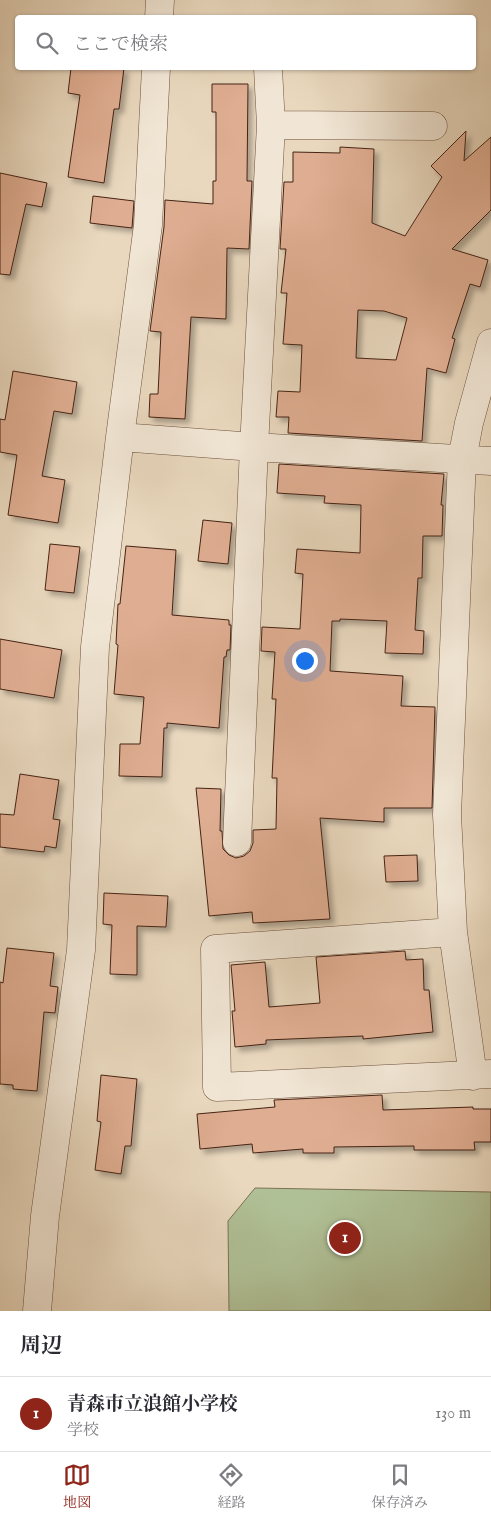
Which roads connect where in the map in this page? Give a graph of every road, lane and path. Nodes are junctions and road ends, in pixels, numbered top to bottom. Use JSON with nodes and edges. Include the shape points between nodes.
{"nodes":[{"id":1,"x":160,"y":0,"type":"edge"},
{"id":2,"x":159,"y":15,"type":"edge"},
{"id":3,"x":156,"y":70,"type":"edge"},
{"id":4,"x":268,"y":70,"type":"edge"},
{"id":5,"x":271,"y":125,"type":"junction"},
{"id":6,"x":433,"y":126,"type":"dead end"},
{"id":7,"x":491,"y":343,"type":"edge"},
{"id":8,"x":120,"y":437,"type":"junction"},
{"id":9,"x":254,"y":448,"type":"junction"},
{"id":10,"x":462,"y":459,"type":"junction"},
{"id":11,"x":491,"y":461,"type":"edge"},
{"id":12,"x":237,"y":842,"type":"dead end"},
{"id":13,"x":453,"y":932,"type":"junction"},
{"id":14,"x":482,"y":1075,"type":"edge"},
{"id":15,"x":37,"y":1311,"type":"edge"}],
"edges":[{"from":1,"to":2,"type":"street"},
{"from":3,"to":8,"type":"street","via":[[148,225]]},
{"from":4,"to":5,"type":"street"},
{"from":5,"to":6,"type":"street"},
{"from":5,"to":9,"type":"street"},
{"from":7,"to":10,"type":"street"},
{"from":8,"to":9,"type":"street"},
{"from":8,"to":15,"type":"street","via":[[95,647],[81,950],[45,1216]]},
{"from":9,"to":10,"type":"street"},
{"from":9,"to":12,"type":"street"},
{"from":10,"to":11,"type":"street"},
{"from":10,"to":13,"type":"street","via":[[447,815]]},
{"from":13,"to":14,"type":"street"},
{"from":13,"to":14,"type":"street","via":[[215,948],[217,1087]]}]}
